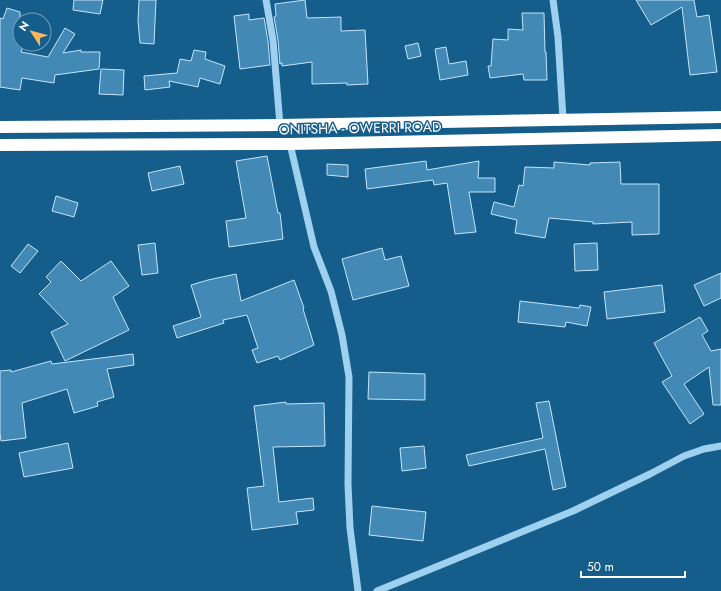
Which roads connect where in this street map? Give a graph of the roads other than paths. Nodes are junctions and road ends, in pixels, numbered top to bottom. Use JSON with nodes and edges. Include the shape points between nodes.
{"nodes":[{"id":1,"x":266,"y":0,"type":"edge"},
{"id":2,"x":553,"y":0,"type":"edge"},
{"id":3,"x":721,"y":117,"type":"edge"},
{"id":4,"x":563,"y":119,"type":"junction"},
{"id":5,"x":280,"y":125,"type":"junction"},
{"id":6,"x":0,"y":127,"type":"edge"},
{"id":7,"x":721,"y":135,"type":"edge"},
{"id":8,"x":290,"y":144,"type":"junction"},
{"id":9,"x":0,"y":145,"type":"edge"},
{"id":10,"x":721,"y":446,"type":"edge"},
{"id":11,"x":358,"y":591,"type":"edge"},
{"id":12,"x":377,"y":591,"type":"edge"}],
"edges":[{"from":1,"to":5,"type":"street","via":[[273,40]]},
{"from":2,"to":4,"type":"street"},
{"from":3,"to":4,"type":"highway","name":"ONITSHA - OWERRI ROAD"},
{"from":4,"to":5,"type":"highway","name":"ONITSHA - OWERRI ROAD"},
{"from":5,"to":6,"type":"highway","name":"ONITSHA - OWERRI ROAD"},
{"from":7,"to":8,"type":"highway","name":"ONITSHA - OWERRI ROAD"},
{"from":8,"to":9,"type":"highway","name":"ONITSHA - OWERRI ROAD"},
{"from":8,"to":11,"type":"street","via":[[314,247],[333,298],[349,377],[348,484],[350,528]]},
{"from":10,"to":12,"type":"street","via":[[684,456],[573,511]]}]}
